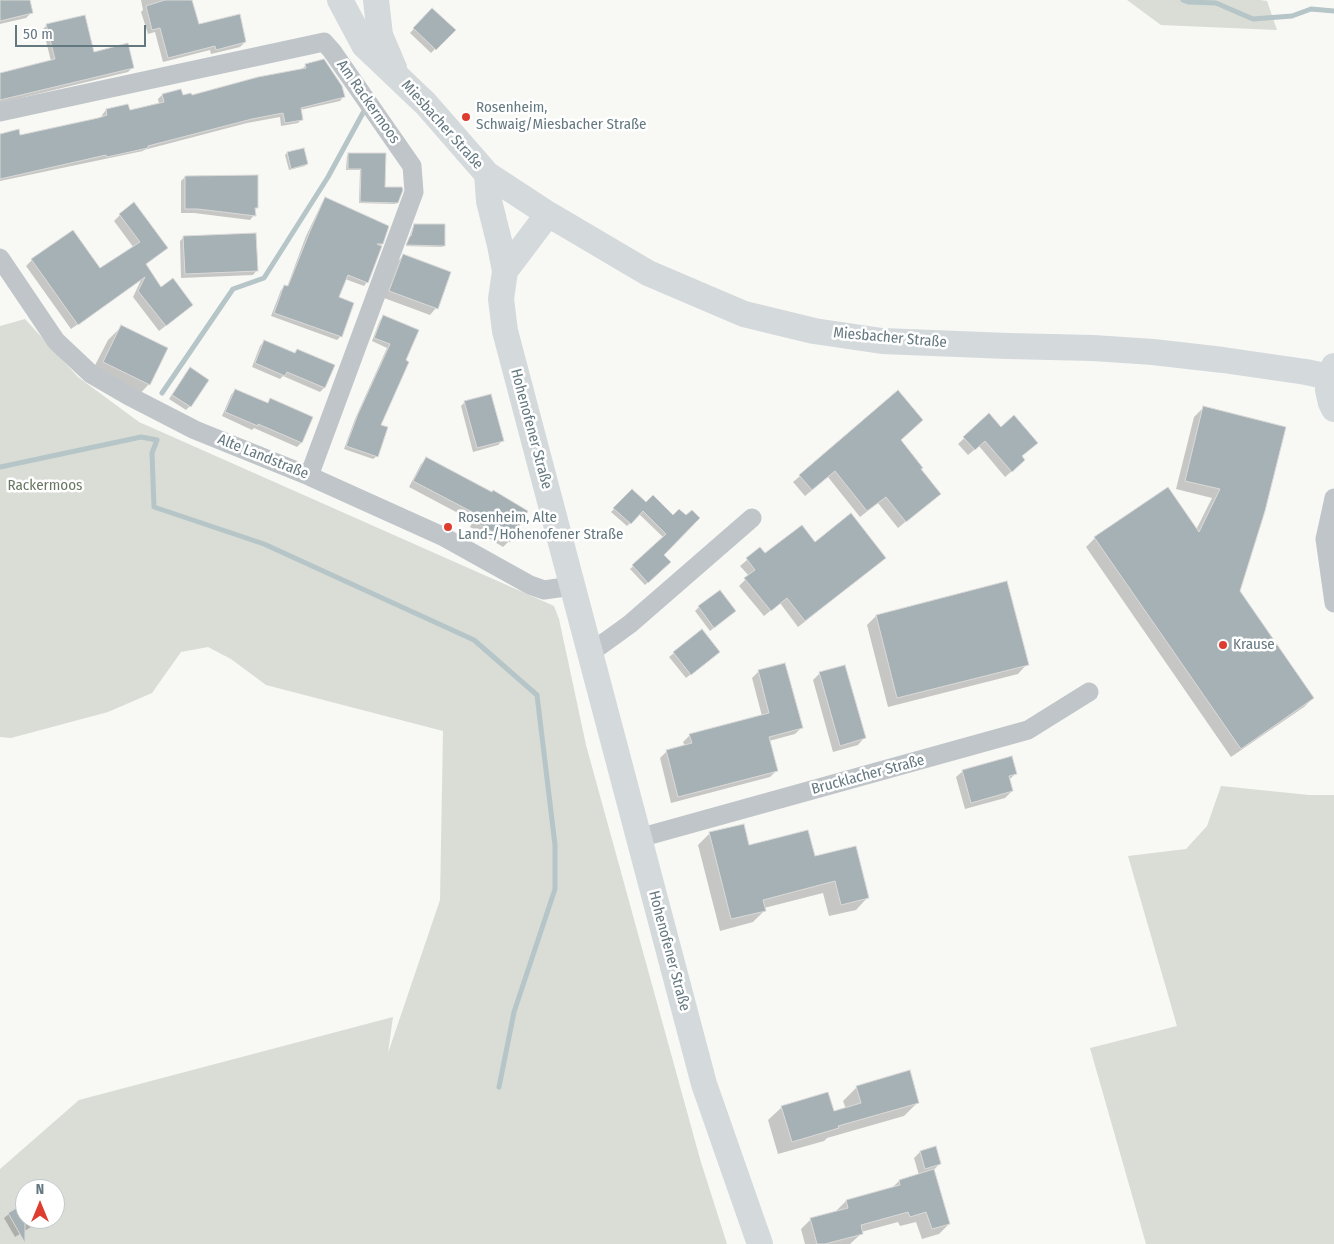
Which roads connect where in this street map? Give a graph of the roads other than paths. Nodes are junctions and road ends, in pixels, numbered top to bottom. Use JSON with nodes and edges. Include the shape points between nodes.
{"nodes":[{"id":1,"x":340,"y":0,"type":"edge"},
{"id":2,"x":376,"y":0,"type":"edge"},
{"id":3,"x":397,"y":76,"type":"junction"},
{"id":4,"x":0,"y":112,"type":"edge"},
{"id":5,"x":487,"y":174,"type":"junction"},
{"id":6,"x":548,"y":214,"type":"junction"},
{"id":7,"x":0,"y":258,"type":"edge"},
{"id":8,"x":505,"y":272,"type":"junction"},
{"id":9,"x":1332,"y":372,"type":"edge"},
{"id":10,"x":1334,"y":409,"type":"edge"},
{"id":11,"x":309,"y":476,"type":"junction"},
{"id":12,"x":1334,"y":498,"type":"edge"},
{"id":13,"x":752,"y":518,"type":"dead end"},
{"id":14,"x":572,"y":586,"type":"junction"},
{"id":15,"x":1334,"y":603,"type":"edge"},
{"id":16,"x":590,"y":654,"type":"junction"},
{"id":17,"x":1089,"y":692,"type":"dead end"},
{"id":18,"x":639,"y":838,"type":"junction"},
{"id":19,"x":760,"y":1244,"type":"edge"}],
"edges":[{"from":1,"to":3,"type":"main road","name":"Miesbacher Straße","via":[[364,45]]},
{"from":2,"to":3,"type":"main road","name":"Miesbacher Straße","via":[[380,35]]},
{"from":3,"to":5,"type":"main road","name":"Miesbacher Straße"},
{"from":4,"to":11,"type":"street","name":"Am Rackermoos","via":[[324,42],[332,51],[412,166],[414,192]]},
{"from":5,"to":6,"type":"main road","name":"Miesbacher Straße"},
{"from":5,"to":8,"type":"main road","name":"Miesbacher Straße","via":[[489,201]]},
{"from":6,"to":8,"type":"main road","name":"Hohenofener Straße"},
{"from":6,"to":9,"type":"main road","name":"Miesbacher Straße","via":[[648,273],[707,299],[744,314],[814,331],[882,341],[1153,352],[1306,372]]},
{"from":7,"to":11,"type":"street","name":"Alte Landstraße","via":[[56,341],[91,374],[195,430]]},
{"from":8,"to":14,"type":"main road","name":"Hohenofener Straße","via":[[501,299],[505,331]]},
{"from":9,"to":10,"type":"main road","via":[[1328,390]]},
{"from":11,"to":14,"type":"street","name":"Alte Landstraße","via":[[442,536],[530,585],[544,590]]},
{"from":12,"to":15,"type":"street","via":[[1325,539]]},
{"from":13,"to":16,"type":"street","via":[[630,624]]},
{"from":14,"to":16,"type":"main road","name":"Hohenofener Straße"},
{"from":16,"to":18,"type":"main road","name":"Hohenofener Straße"},
{"from":17,"to":18,"type":"street","name":"Brucklacher Straße","via":[[1028,730]]},
{"from":18,"to":19,"type":"main road","name":"Hohenofener Straße","via":[[704,1084]]}]}
